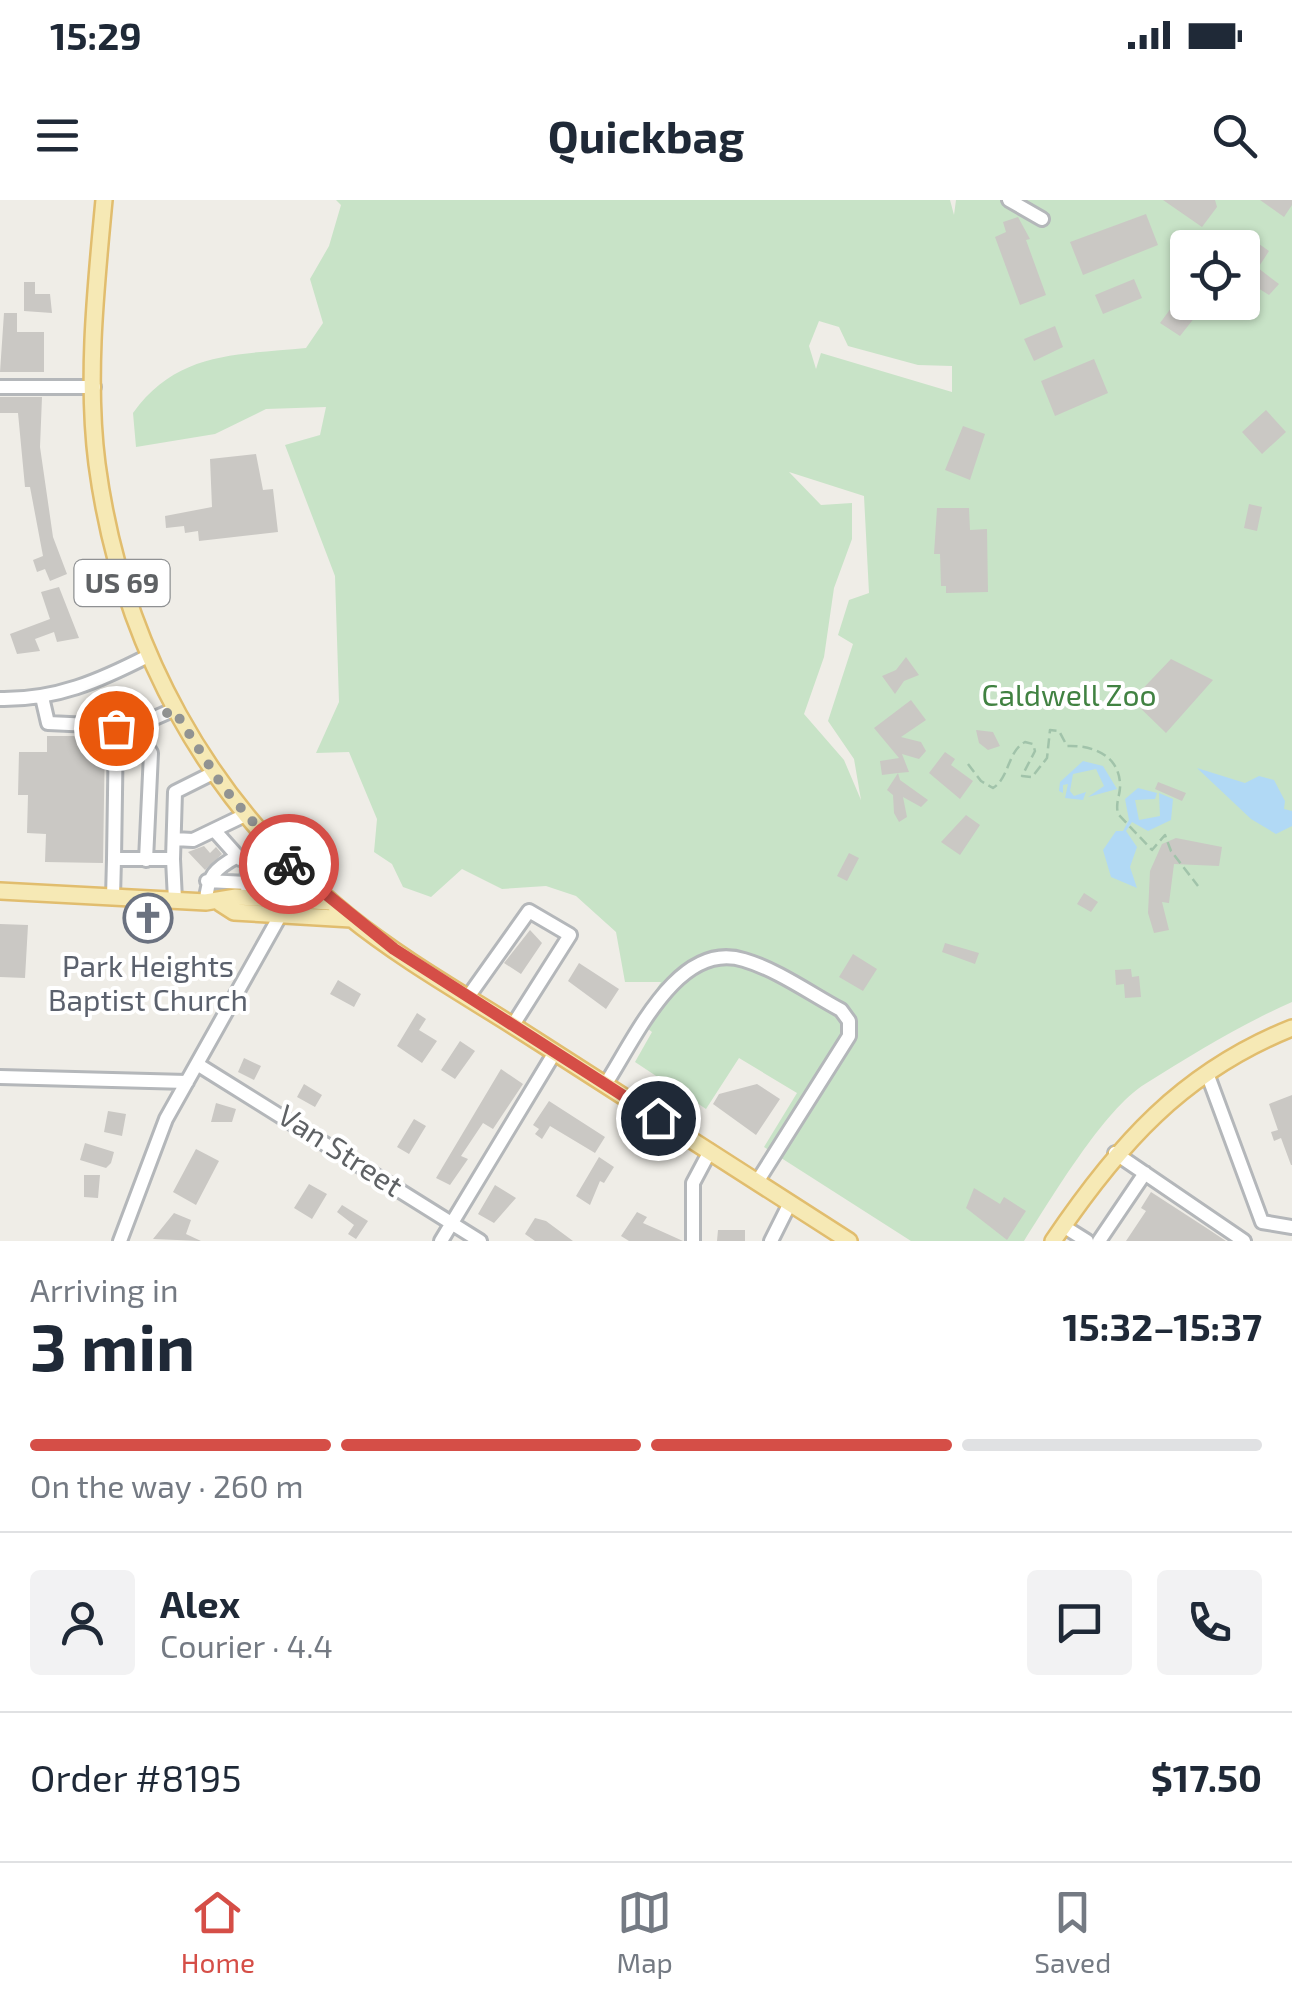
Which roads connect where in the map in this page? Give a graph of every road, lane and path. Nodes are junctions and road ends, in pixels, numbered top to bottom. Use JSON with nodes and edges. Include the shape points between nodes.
{"nodes":[{"id":1,"x":104,"y":200,"type":"edge"},
{"id":2,"x":1008,"y":200,"type":"edge"},
{"id":3,"x":1042,"y":219,"type":"dead end"},
{"id":4,"x":94,"y":386,"type":"junction"},
{"id":5,"x":0,"y":387,"type":"edge"},
{"id":6,"x":148,"y":656,"type":"junction"},
{"id":7,"x":42,"y":697,"type":"junction"},
{"id":8,"x":0,"y":699,"type":"edge"},
{"id":9,"x":174,"y":710,"type":"junction"},
{"id":10,"x":134,"y":727,"type":"junction"},
{"id":11,"x":116,"y":728,"type":"junction"},
{"id":12,"x":968,"y":764,"type":"dead end"},
{"id":13,"x":213,"y":773,"type":"junction"},
{"id":14,"x":148,"y":789,"type":"junction"},
{"id":15,"x":175,"y":792,"type":"junction"},
{"id":16,"x":244,"y":815,"type":"junction"},
{"id":17,"x":216,"y":830,"type":"junction"},
{"id":18,"x":174,"y":839,"type":"junction"},
{"id":19,"x":271,"y":846,"type":"junction"},
{"id":20,"x":238,"y":856,"type":"junction"},
{"id":21,"x":114,"y":858,"type":"junction"},
{"id":22,"x":173,"y":859,"type":"junction"},
{"id":23,"x":146,"y":860,"type":"junction"},
{"id":24,"x":248,"y":867,"type":"junction"},
{"id":25,"x":206,"y":881,"type":"junction"},
{"id":26,"x":1198,"y":886,"type":"dead end"},
{"id":27,"x":247,"y":890,"type":"junction"},
{"id":28,"x":0,"y":891,"type":"edge"},
{"id":29,"x":114,"y":897,"type":"junction"},
{"id":30,"x":174,"y":900,"type":"junction"},
{"id":31,"x":331,"y":902,"type":"junction"},
{"id":32,"x":213,"y":903,"type":"junction"},
{"id":33,"x":281,"y":914,"type":"junction"},
{"id":34,"x":352,"y":919,"type":"junction"},
{"id":35,"x":468,"y":997,"type":"junction"},
{"id":36,"x":513,"y":1026,"type":"junction"},
{"id":37,"x":1292,"y":1028,"type":"edge"},
{"id":38,"x":554,"y":1052,"type":"junction"},
{"id":39,"x":197,"y":1064,"type":"junction"},
{"id":40,"x":1207,"y":1072,"type":"junction"},
{"id":41,"x":0,"y":1077,"type":"edge"},
{"id":42,"x":187,"y":1082,"type":"junction"},
{"id":43,"x":605,"y":1085,"type":"junction"},
{"id":44,"x":710,"y":1151,"type":"junction"},
{"id":45,"x":1115,"y":1153,"type":"junction"},
{"id":46,"x":1144,"y":1173,"type":"junction"},
{"id":47,"x":757,"y":1182,"type":"junction"},
{"id":48,"x":790,"y":1204,"type":"junction"},
{"id":49,"x":453,"y":1223,"type":"junction"},
{"id":50,"x":1064,"y":1226,"type":"junction"},
{"id":51,"x":1292,"y":1227,"type":"edge"},
{"id":52,"x":120,"y":1241,"type":"edge"},
{"id":53,"x":441,"y":1241,"type":"edge"},
{"id":54,"x":480,"y":1241,"type":"edge"},
{"id":55,"x":693,"y":1241,"type":"edge"},
{"id":56,"x":771,"y":1241,"type":"edge"},
{"id":57,"x":849,"y":1241,"type":"edge"},
{"id":58,"x":1053,"y":1241,"type":"edge"},
{"id":59,"x":1087,"y":1241,"type":"edge"},
{"id":60,"x":1099,"y":1241,"type":"edge"},
{"id":61,"x":1244,"y":1241,"type":"edge"}],
"edges":[{"from":1,"to":4,"type":"main road","number":"US 69"},
{"from":2,"to":3,"type":"street"},
{"from":4,"to":5,"type":"street"},
{"from":4,"to":6,"type":"main road","number":"US 69","via":[[106,516]]},
{"from":6,"to":7,"type":"street","via":[[80,689]]},
{"from":6,"to":9,"type":"main road","number":"US 69"},
{"from":7,"to":8,"type":"street"},
{"from":7,"to":11,"type":"street","via":[[48,723]]},
{"from":9,"to":10,"type":"street"},
{"from":9,"to":13,"type":"main road","number":"US 69"},
{"from":10,"to":11,"type":"street"},
{"from":10,"to":14,"type":"street","via":[[151,753]]},
{"from":11,"to":21,"type":"street"},
{"from":12,"to":26,"type":"path","via":[[993,788],[1016,748],[1028,742],[1033,756],[1021,770],[1032,777],[1047,758],[1048,732],[1057,729],[1067,746],[1088,746],[1112,762],[1121,787],[1115,802],[1126,822],[1152,850],[1165,835]]},
{"from":13,"to":15,"type":"street"},
{"from":13,"to":16,"type":"main road","number":"US 69"},
{"from":14,"to":15,"type":"street"},
{"from":14,"to":23,"type":"street"},
{"from":15,"to":18,"type":"street"},
{"from":16,"to":17,"type":"street"},
{"from":16,"to":19,"type":"main road","number":"US 69"},
{"from":17,"to":18,"type":"street"},
{"from":17,"to":20,"type":"street"},
{"from":18,"to":22,"type":"street"},
{"from":19,"to":24,"type":"street"},
{"from":19,"to":31,"type":"main road","number":"US 69"},
{"from":20,"to":24,"type":"street"},
{"from":20,"to":25,"type":"street"},
{"from":21,"to":23,"type":"street"},
{"from":21,"to":29,"type":"street"},
{"from":22,"to":23,"type":"street"},
{"from":22,"to":30,"type":"street"},
{"from":24,"to":27,"type":"street"},
{"from":25,"to":27,"type":"street"},
{"from":25,"to":32,"type":"street"},
{"from":27,"to":31,"type":"main road"},
{"from":27,"to":32,"type":"main road"},
{"from":28,"to":29,"type":"main road"},
{"from":29,"to":30,"type":"main road"},
{"from":30,"to":32,"type":"main road"},
{"from":31,"to":34,"type":"main road","number":"US 69"},
{"from":32,"to":33,"type":"main road","via":[[234,912]]},
{"from":33,"to":34,"type":"main road"},
{"from":33,"to":39,"type":"street"},
{"from":34,"to":35,"type":"main road","number":"US 69"},
{"from":35,"to":36,"type":"main road","number":"US 69"},
{"from":35,"to":36,"type":"street","via":[[529,911],[570,935]]},
{"from":36,"to":38,"type":"main road","number":"US 69"},
{"from":37,"to":40,"type":"main road"},
{"from":38,"to":43,"type":"main road","number":"US 69"},
{"from":38,"to":49,"type":"street"},
{"from":39,"to":42,"type":"street"},
{"from":39,"to":49,"type":"street","name":"Van Street"},
{"from":40,"to":45,"type":"main road"},
{"from":40,"to":51,"type":"street","via":[[1262,1222]]},
{"from":41,"to":42,"type":"street"},
{"from":42,"to":52,"type":"street","via":[[145,1166]]},
{"from":43,"to":44,"type":"main road","number":"US 69"},
{"from":43,"to":47,"type":"street","via":[[686,968],[720,956],[748,961],[846,1015],[849,1036]]},
{"from":44,"to":47,"type":"main road","number":"US 69"},
{"from":44,"to":55,"type":"street","via":[[693,1183]]},
{"from":45,"to":46,"type":"street"},
{"from":45,"to":50,"type":"main road"},
{"from":46,"to":60,"type":"street"},
{"from":46,"to":61,"type":"street"},
{"from":47,"to":48,"type":"main road","number":"US 69"},
{"from":48,"to":56,"type":"street"},
{"from":48,"to":57,"type":"main road","number":"US 69"},
{"from":49,"to":53,"type":"street"},
{"from":49,"to":54,"type":"street","name":"Van Street"},
{"from":50,"to":58,"type":"main road"},
{"from":50,"to":59,"type":"street"}]}
